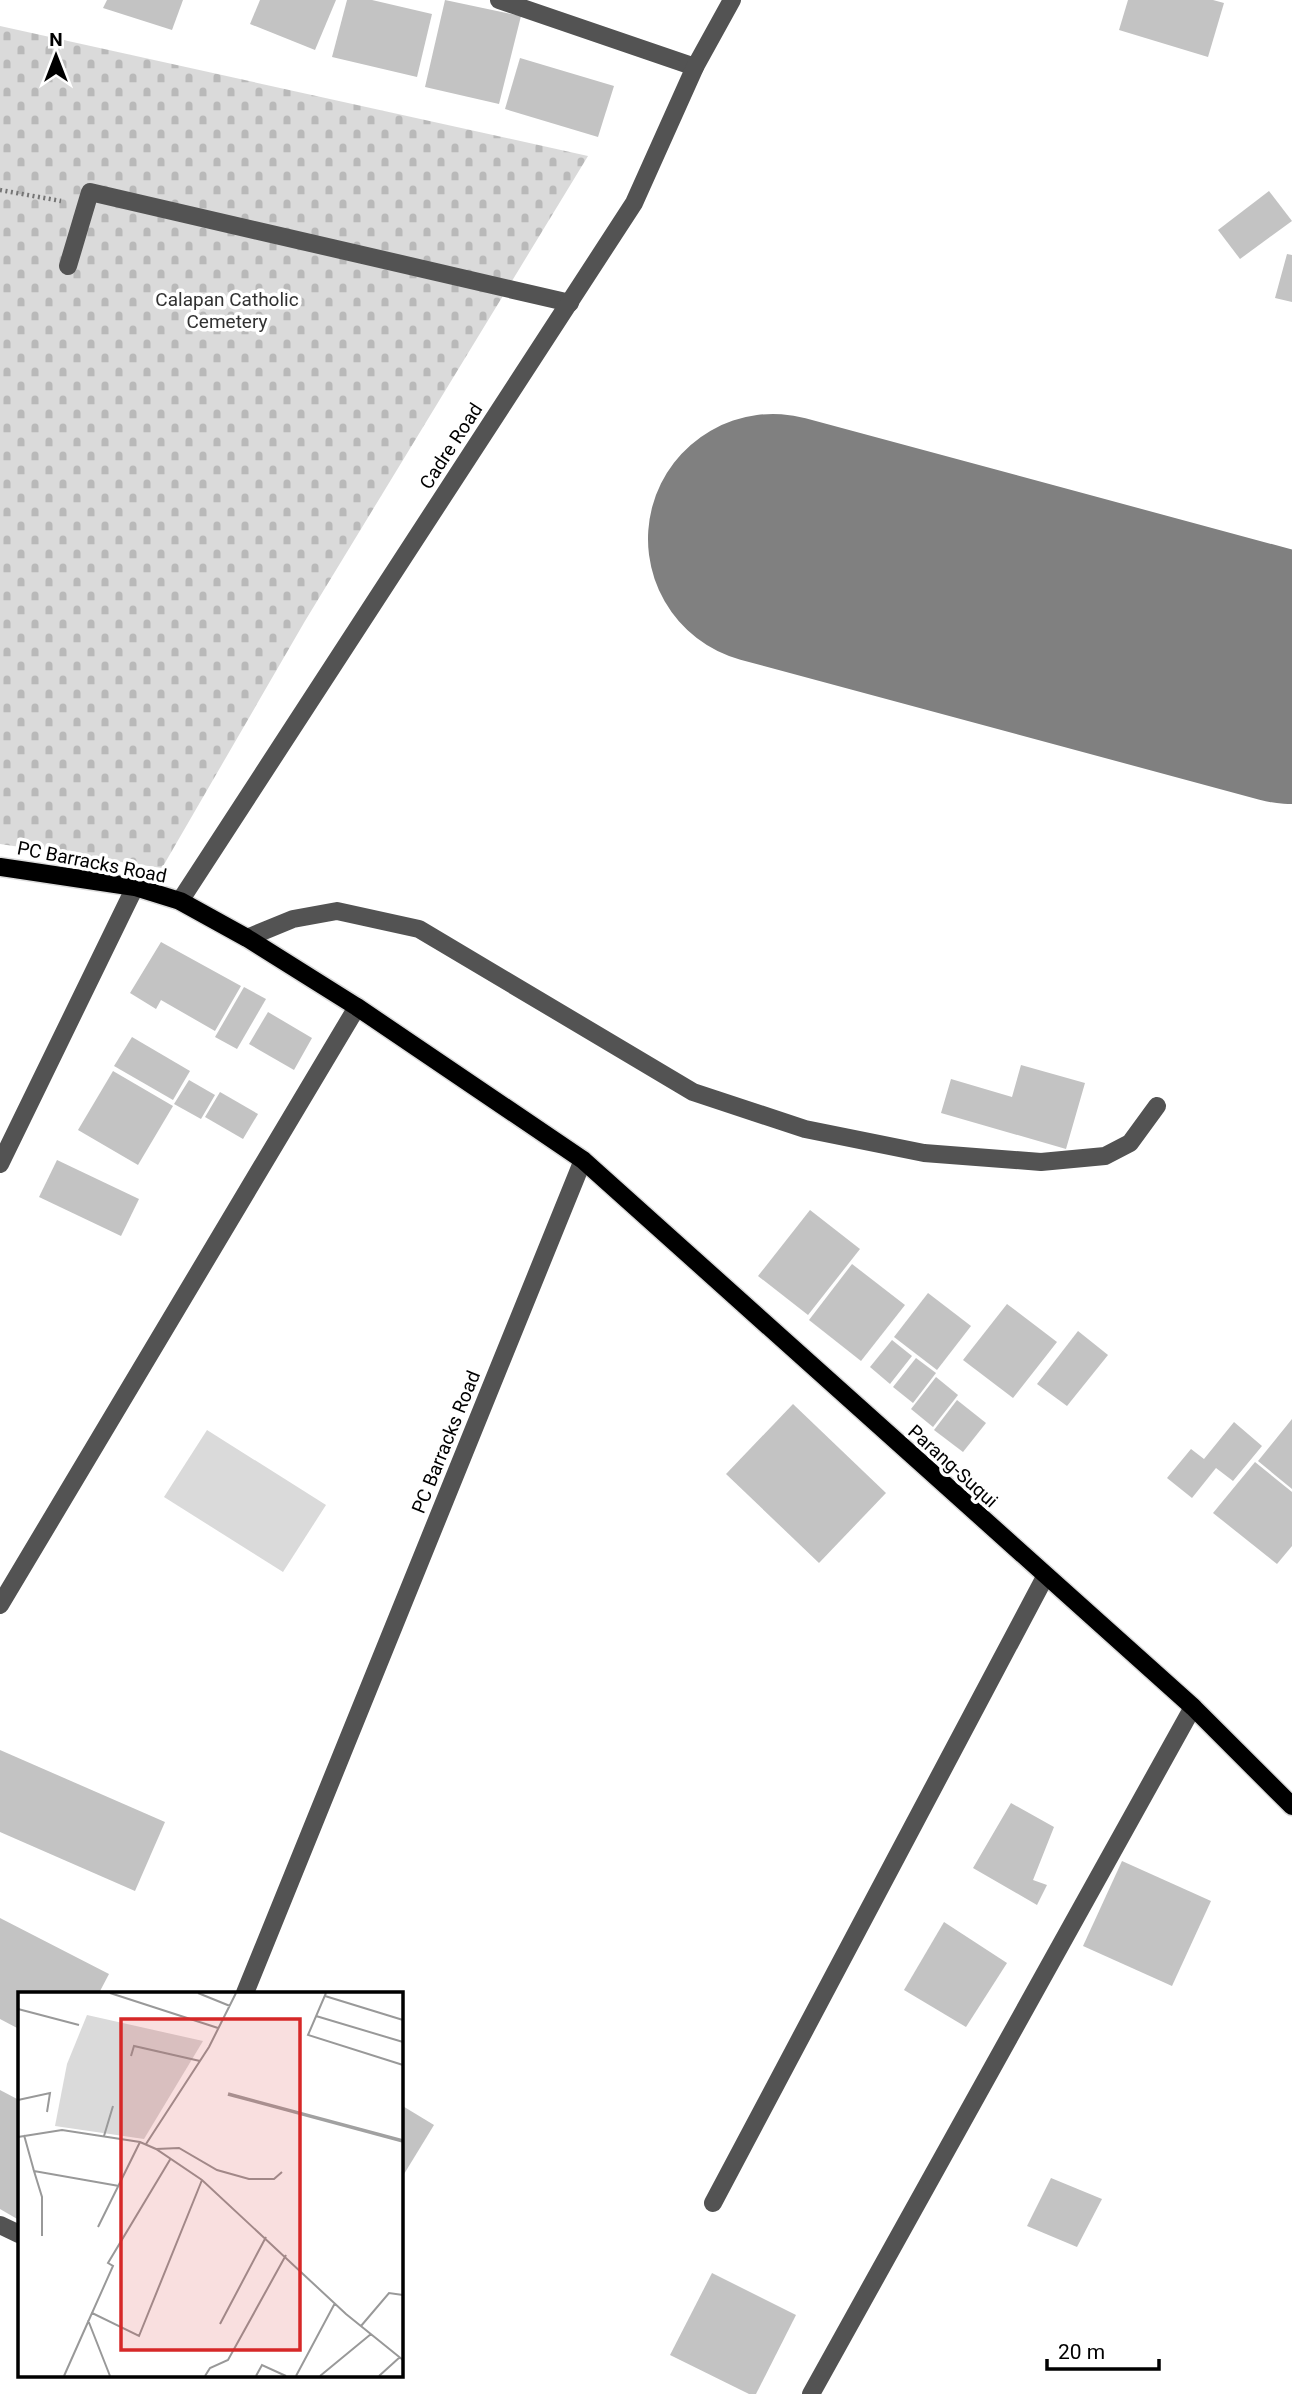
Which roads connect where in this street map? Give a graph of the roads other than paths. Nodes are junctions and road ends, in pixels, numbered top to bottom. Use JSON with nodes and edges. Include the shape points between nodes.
{"nodes":[{"id":1,"x":499,"y":0,"type":"edge"},
{"id":2,"x":732,"y":0,"type":"edge"},
{"id":3,"x":695,"y":67,"type":"junction"},
{"id":4,"x":68,"y":266,"type":"dead end"},
{"id":5,"x":570,"y":303,"type":"junction"},
{"id":6,"x":0,"y":867,"type":"edge"},
{"id":7,"x":135,"y":887,"type":"junction"},
{"id":8,"x":180,"y":901,"type":"junction"},
{"id":9,"x":247,"y":938,"type":"junction"},
{"id":10,"x":357,"y":1007,"type":"junction"},
{"id":11,"x":1157,"y":1106,"type":"dead end"},
{"id":12,"x":583,"y":1160,"type":"junction"},
{"id":13,"x":0,"y":1164,"type":"edge"},
{"id":14,"x":1045,"y":1577,"type":"junction"},
{"id":15,"x":0,"y":1605,"type":"edge"},
{"id":16,"x":1193,"y":1707,"type":"junction"},
{"id":17,"x":1292,"y":1806,"type":"edge"},
{"id":18,"x":244,"y":1992,"type":"edge"},
{"id":19,"x":713,"y":2203,"type":"dead end"},
{"id":20,"x":0,"y":2225,"type":"edge"},
{"id":21,"x":18,"y":2234,"type":"edge"},
{"id":22,"x":811,"y":2394,"type":"edge"}],
"edges":[{"from":1,"to":3,"type":"street"},
{"from":2,"to":3,"type":"street","name":"Cadre Road"},
{"from":3,"to":5,"type":"street","name":"Cadre Road","via":[[634,203]]},
{"from":4,"to":5,"type":"street","via":[[90,192]]},
{"from":5,"to":8,"type":"street","name":"Cadre Road"},
{"from":6,"to":7,"type":"main road","name":"PC Barracks Road"},
{"from":7,"to":8,"type":"main road","name":"PC Barracks Road"},
{"from":7,"to":13,"type":"street"},
{"from":8,"to":9,"type":"main road","name":"PC Barracks Road"},
{"from":9,"to":10,"type":"main road","name":"PC Barracks Road"},
{"from":9,"to":11,"type":"street","via":[[293,919],[337,911],[419,929],[693,1092],[805,1129],[924,1153],[1041,1162],[1105,1156],[1130,1143]]},
{"from":10,"to":12,"type":"main road","name":"PC Barracks Road"},
{"from":10,"to":15,"type":"street"},
{"from":12,"to":14,"type":"main road","name":"Parang-Suqui"},
{"from":12,"to":18,"type":"street","name":"PC Barracks Road"},
{"from":14,"to":16,"type":"main road","name":"Parang-Suqui"},
{"from":14,"to":19,"type":"street"},
{"from":16,"to":17,"type":"main road","name":"Parang-Suqui"},
{"from":16,"to":22,"type":"street"},
{"from":20,"to":21,"type":"street"}]}
